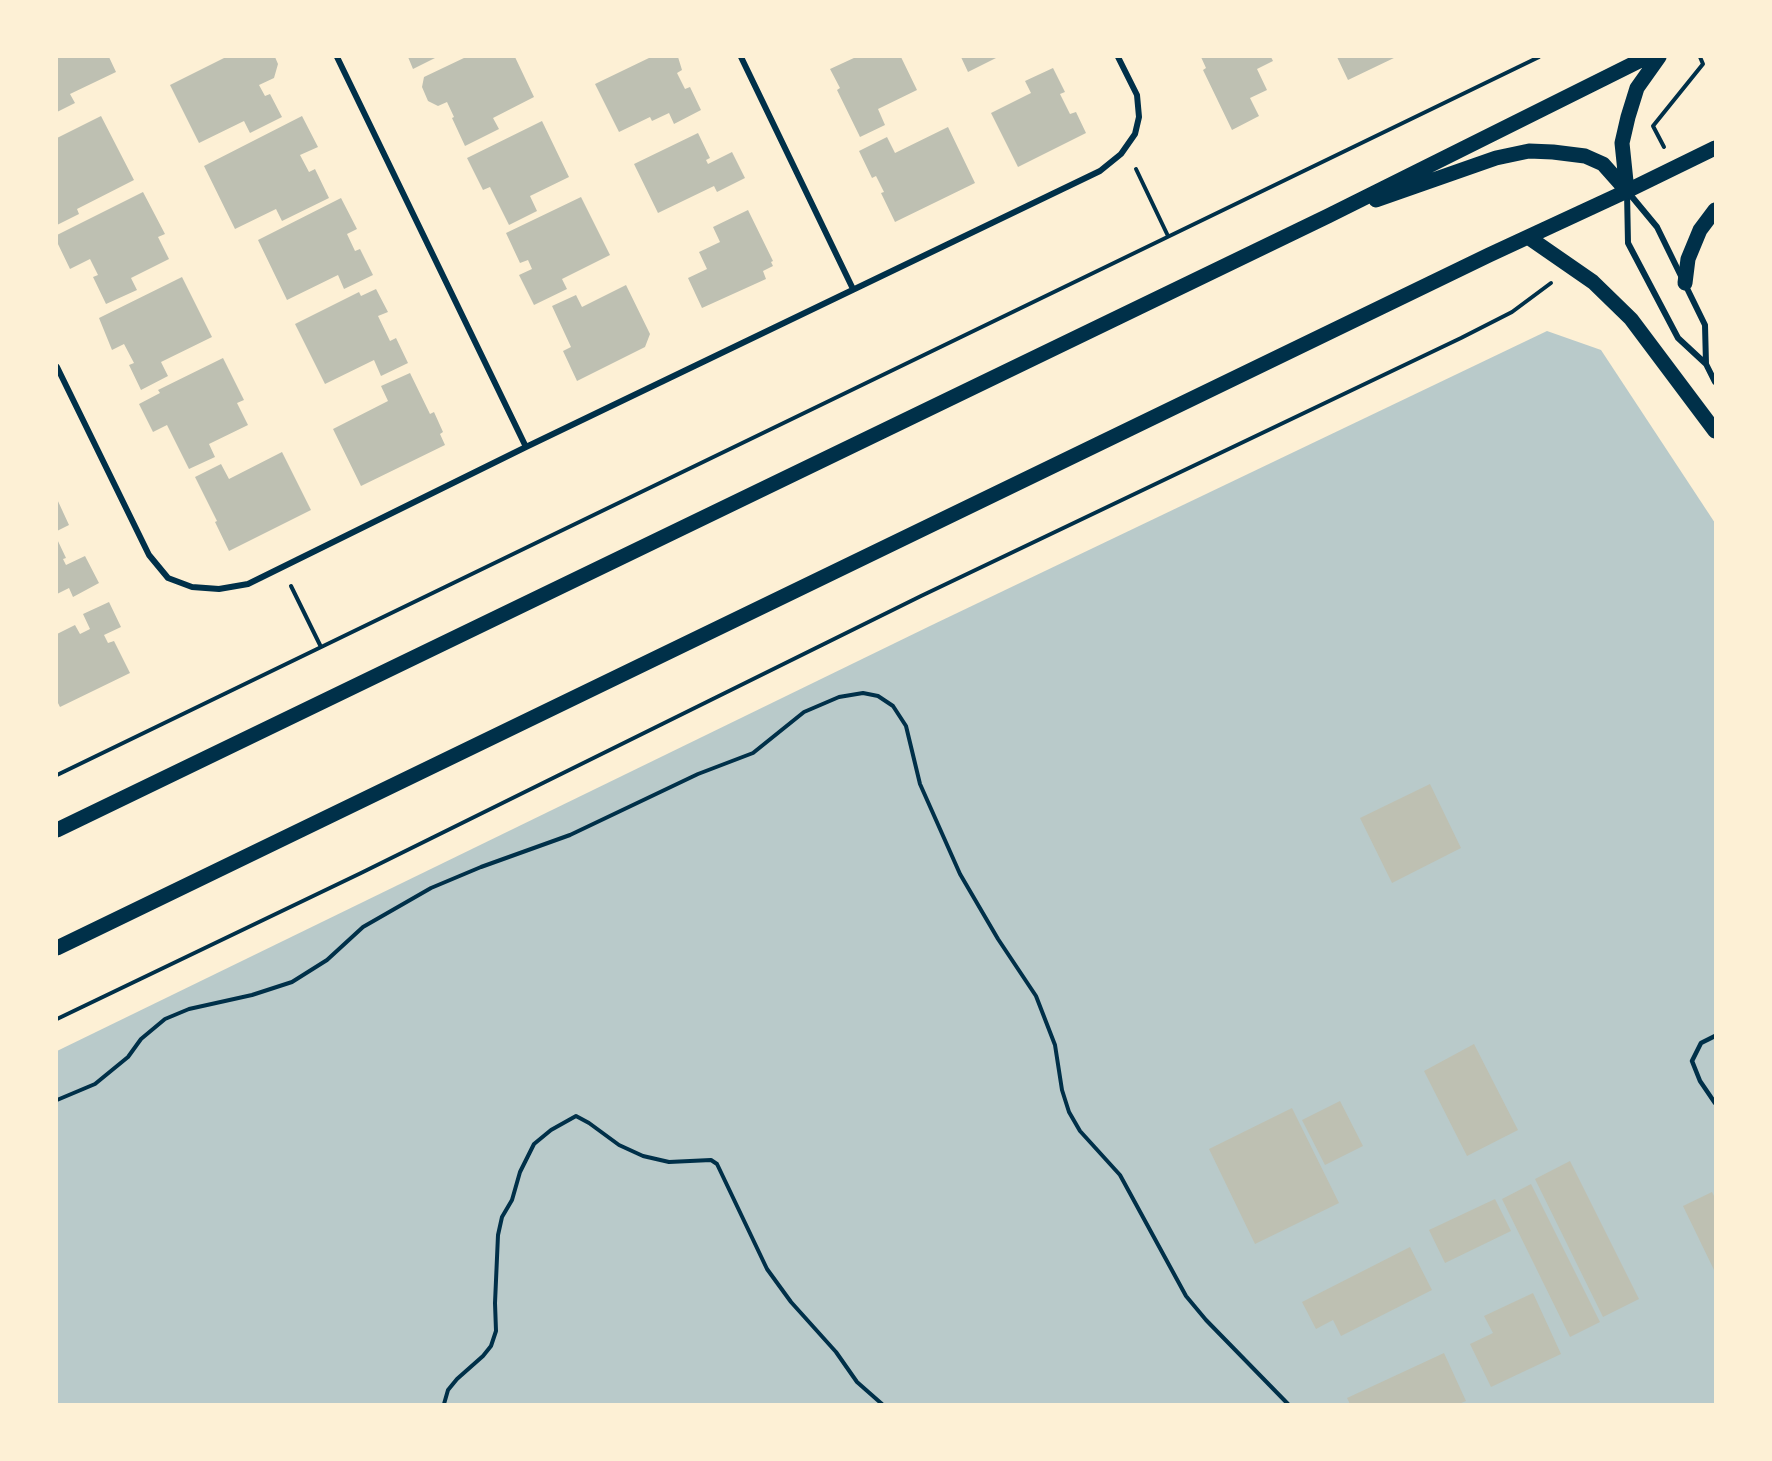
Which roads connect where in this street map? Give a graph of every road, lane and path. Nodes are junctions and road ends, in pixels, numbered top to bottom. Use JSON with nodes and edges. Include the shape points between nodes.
{"nodes":[{"id":1,"x":337,"y":57,"type":"edge"},
{"id":2,"x":741,"y":57,"type":"edge"},
{"id":3,"x":1118,"y":57,"type":"edge"},
{"id":4,"x":1539,"y":57,"type":"edge"},
{"id":5,"x":1647,"y":57,"type":"edge"},
{"id":6,"x":1659,"y":57,"type":"edge"},
{"id":7,"x":1700,"y":57,"type":"edge"},
{"id":8,"x":1126,"y":148,"type":"junction"},
{"id":9,"x":1715,"y":148,"type":"edge"},
{"id":10,"x":1674,"y":168,"type":"junction"},
{"id":11,"x":1627,"y":191,"type":"junction"},
{"id":12,"x":1715,"y":210,"type":"edge"},
{"id":13,"x":1328,"y":216,"type":"junction"},
{"id":14,"x":1168,"y":236,"type":"junction"},
{"id":15,"x":1528,"y":237,"type":"junction"},
{"id":16,"x":1577,"y":270,"type":"junction"},
{"id":17,"x":1685,"y":283,"type":"junction"},
{"id":18,"x":853,"y":288,"type":"junction"},
{"id":19,"x":1706,"y":363,"type":"junction"},
{"id":20,"x":57,"y":367,"type":"edge"},
{"id":21,"x":1715,"y":382,"type":"edge"},
{"id":22,"x":1715,"y":431,"type":"edge"},
{"id":23,"x":526,"y":447,"type":"junction"},
{"id":24,"x":282,"y":568,"type":"junction"},
{"id":25,"x":321,"y":647,"type":"junction"},
{"id":26,"x":57,"y":775,"type":"edge"},
{"id":27,"x":57,"y":830,"type":"edge"},
{"id":28,"x":57,"y":948,"type":"edge"},
{"id":29,"x":57,"y":1019,"type":"edge"},
{"id":30,"x":1715,"y":1036,"type":"edge"},
{"id":31,"x":57,"y":1100,"type":"edge"},
{"id":32,"x":1715,"y":1103,"type":"edge"},
{"id":33,"x":444,"y":1404,"type":"edge"},
{"id":34,"x":882,"y":1404,"type":"edge"},
{"id":35,"x":1288,"y":1404,"type":"edge"}],
"edges":[{"from":1,"to":23,"type":"street"},
{"from":2,"to":18,"type":"street"},
{"from":3,"to":8,"type":"street","via":[[1137,95],[1138,106],[1135,135]]},
{"from":4,"to":14,"type":"path"},
{"from":5,"to":13,"type":"main road"},
{"from":6,"to":11,"type":"main road","via":[[1637,88],[1628,117],[1622,143]]},
{"from":7,"to":10,"type":"path","via":[[1703,64],[1653,126]]},
{"from":8,"to":14,"type":"path"},
{"from":8,"to":18,"type":"street","via":[[1100,171]]},
{"from":9,"to":10,"type":"main road"},
{"from":10,"to":11,"type":"main road"},
{"from":11,"to":13,"type":"main road","via":[[1603,165],[1585,156],[1529,152],[1496,158]]},
{"from":11,"to":15,"type":"main road"},
{"from":11,"to":17,"type":"street","via":[[1657,227]]},
{"from":11,"to":19,"type":"street","via":[[1628,243],[1678,338]]},
{"from":12,"to":17,"type":"main road","via":[[1700,230],[1688,260]]},
{"from":13,"to":27,"type":"main road"},
{"from":14,"to":25,"type":"path"},
{"from":15,"to":16,"type":"main road"},
{"from":15,"to":28,"type":"main road"},
{"from":16,"to":22,"type":"main road","via":[[1631,319]]},
{"from":16,"to":29,"type":"path","via":[[1552,282],[1512,312],[1461,338],[932,591]]},
{"from":17,"to":19,"type":"street","via":[[1705,325]]},
{"from":18,"to":23,"type":"street"},
{"from":19,"to":21,"type":"street"},
{"from":20,"to":24,"type":"street","via":[[149,555],[168,578],[192,587],[219,589],[248,584]]},
{"from":23,"to":24,"type":"street"},
{"from":24,"to":25,"type":"path"},
{"from":25,"to":26,"type":"path"},
{"from":30,"to":32,"type":"lane","via":[[1701,1043],[1692,1061]]},
{"from":31,"to":35,"type":"path","via":[[95,1084],[165,1019],[292,982],[327,960],[363,927],[432,888],[570,835],[698,774],[753,753],[804,712],[839,697],[863,693],[878,696],[893,706],[906,726],[920,784],[960,874],[1036,996],[1055,1045],[1069,1112],[1080,1131],[1120,1175],[1186,1296]]},
{"from":33,"to":34,"type":"path","via":[[448,1390],[483,1356],[496,1331],[498,1235],[520,1172],[534,1144],[576,1116],[643,1156],[669,1162],[711,1160],[717,1164],[767,1269],[857,1382]]}]}
